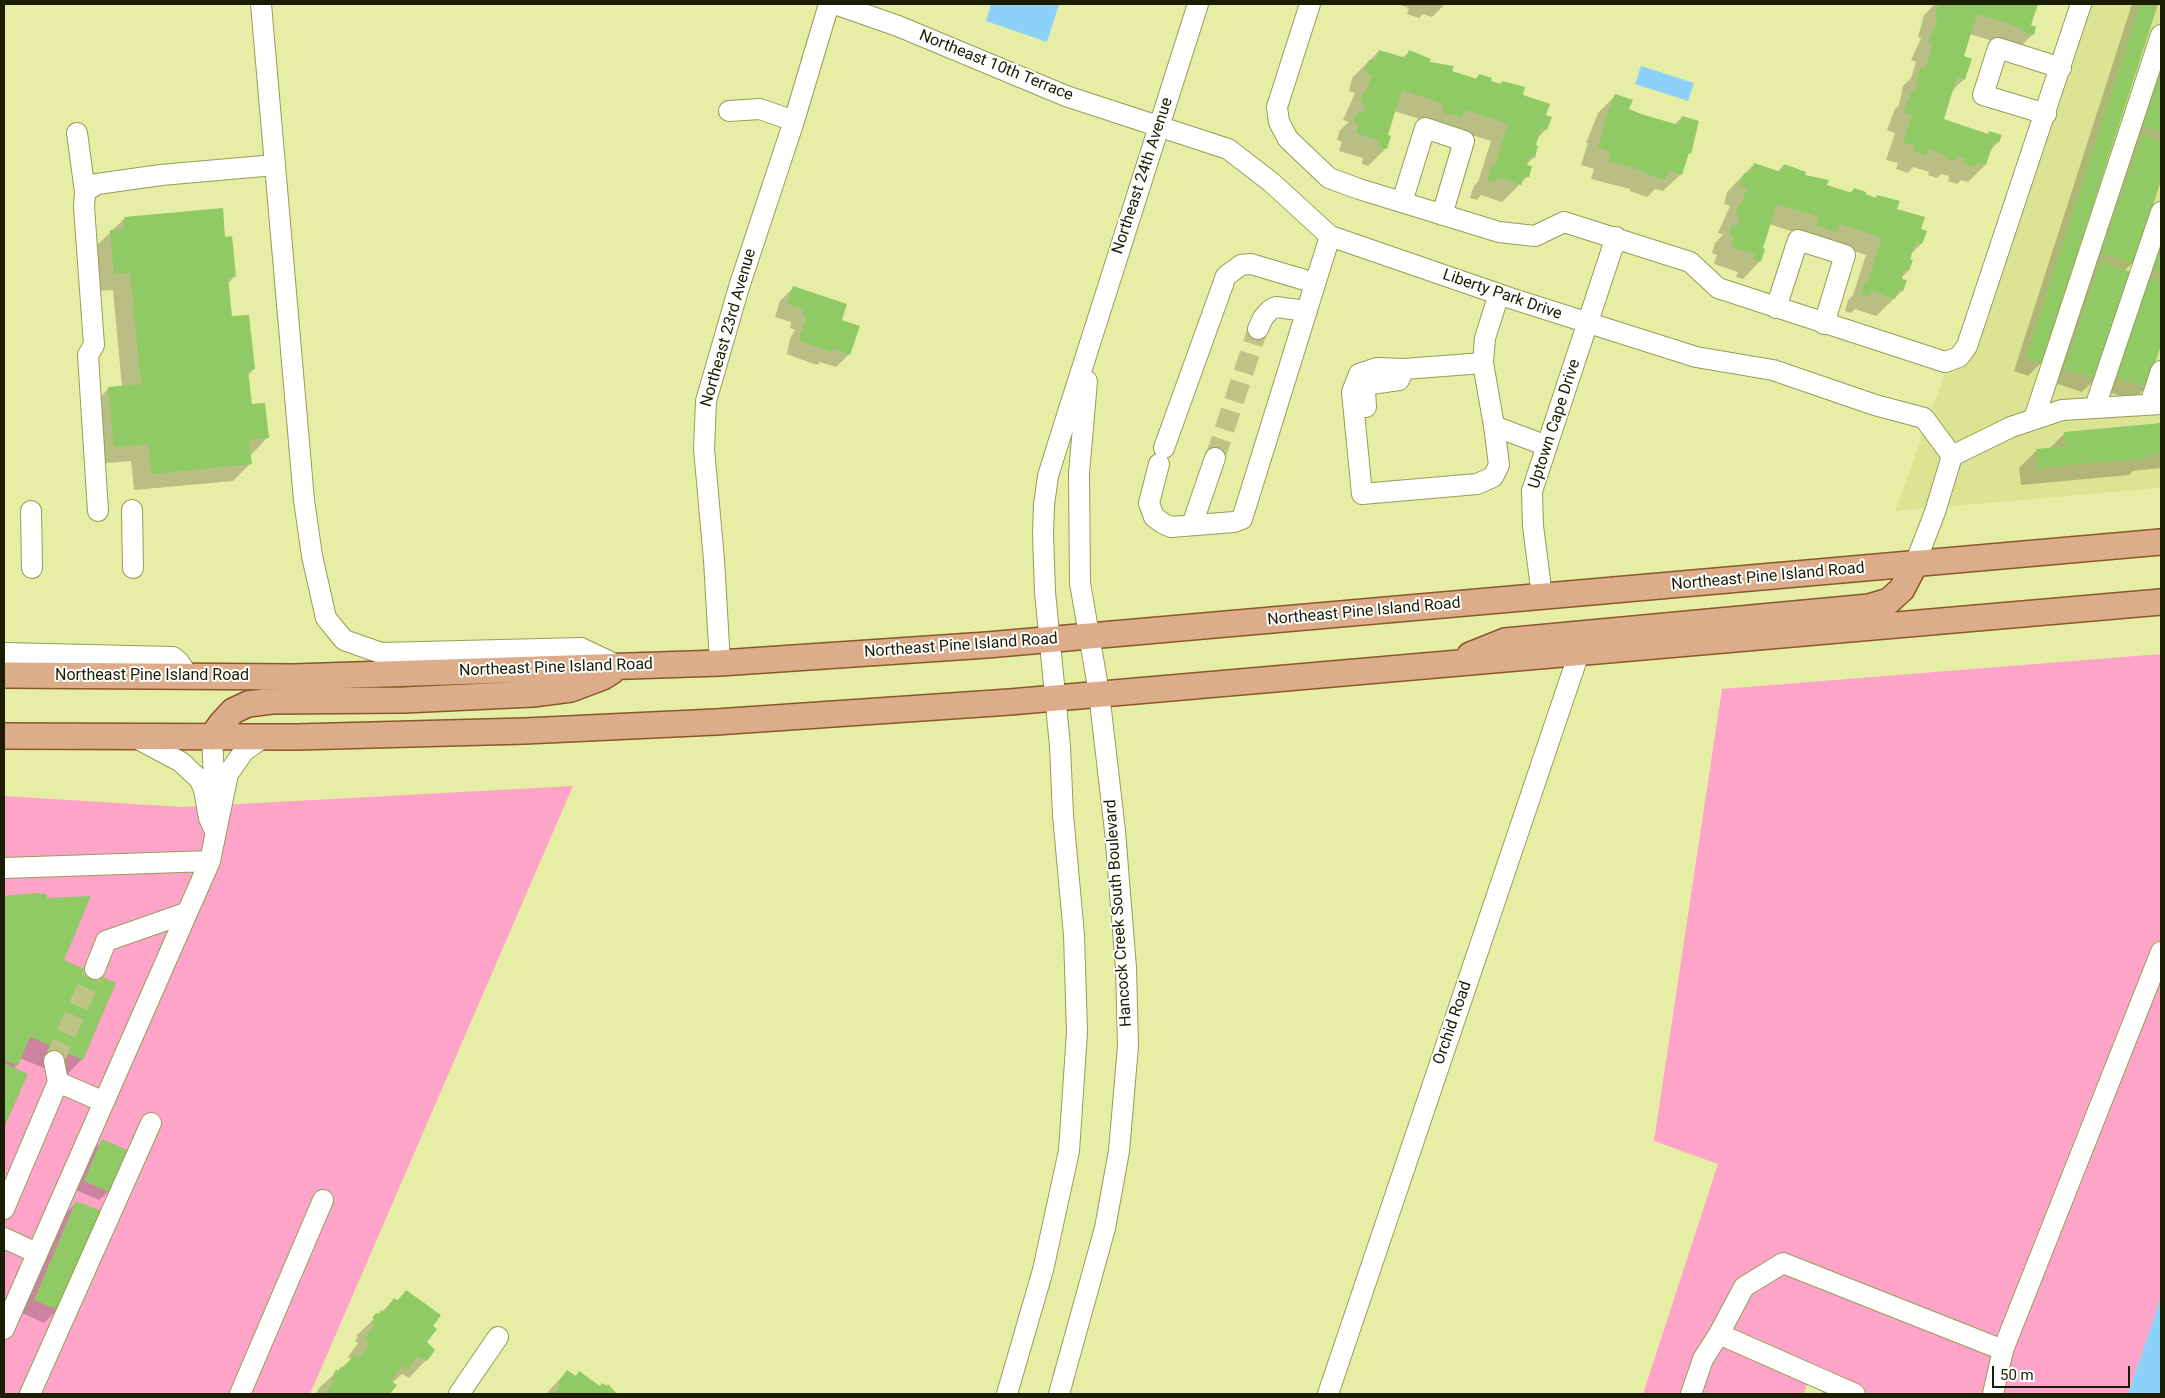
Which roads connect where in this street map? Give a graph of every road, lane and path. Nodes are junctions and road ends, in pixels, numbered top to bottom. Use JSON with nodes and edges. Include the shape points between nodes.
{"nodes":[{"id":1,"x":261,"y":4,"type":"edge"},
{"id":2,"x":829,"y":4,"type":"edge"},
{"id":3,"x":835,"y":4,"type":"edge"},
{"id":4,"x":1198,"y":4,"type":"edge"},
{"id":5,"x":1310,"y":4,"type":"edge"},
{"id":6,"x":2081,"y":4,"type":"edge"},
{"id":7,"x":2161,"y":35,"type":"edge"},
{"id":8,"x":2061,"y":68,"type":"junction"},
{"id":9,"x":729,"y":111,"type":"dead end"},
{"id":10,"x":2046,"y":114,"type":"junction"},
{"id":11,"x":794,"y":121,"type":"junction"},
{"id":12,"x":1159,"y":125,"type":"junction"},
{"id":13,"x":78,"y":133,"type":"dead end"},
{"id":14,"x":275,"y":165,"type":"junction"},
{"id":15,"x":86,"y":192,"type":"junction"},
{"id":16,"x":1402,"y":202,"type":"junction"},
{"id":17,"x":2161,"y":212,"type":"edge"},
{"id":18,"x":1442,"y":214,"type":"junction"},
{"id":19,"x":1330,"y":236,"type":"junction"},
{"id":20,"x":1616,"y":237,"type":"junction"},
{"id":21,"x":1315,"y":283,"type":"junction"},
{"id":22,"x":1499,"y":294,"type":"junction"},
{"id":23,"x":1776,"y":308,"type":"junction"},
{"id":24,"x":1306,"y":311,"type":"junction"},
{"id":25,"x":1588,"y":323,"type":"junction"},
{"id":26,"x":1824,"y":324,"type":"junction"},
{"id":27,"x":1258,"y":329,"type":"tunnel mouth"},
{"id":28,"x":1089,"y":349,"type":"junction"},
{"id":29,"x":1483,"y":363,"type":"junction"},
{"id":30,"x":2161,"y":371,"type":"edge"},
{"id":31,"x":2156,"y":404,"type":"edge"},
{"id":32,"x":2095,"y":407,"type":"junction"},
{"id":33,"x":2034,"y":419,"type":"junction"},
{"id":34,"x":1494,"y":426,"type":"junction"},
{"id":35,"x":1547,"y":446,"type":"junction"},
{"id":36,"x":1952,"y":456,"type":"junction"},
{"id":37,"x":1215,"y":458,"type":"tunnel mouth"},
{"id":38,"x":98,"y":510,"type":"dead end"},
{"id":39,"x":132,"y":510,"type":"dead end"},
{"id":40,"x":31,"y":511,"type":"dead end"},
{"id":41,"x":1192,"y":526,"type":"junction"},
{"id":42,"x":2161,"y":542,"type":"edge"},
{"id":43,"x":1915,"y":564,"type":"junction"},
{"id":44,"x":32,"y":568,"type":"dead end"},
{"id":45,"x":133,"y":568,"type":"dead end"},
{"id":46,"x":1542,"y":596,"type":"junction"},
{"id":47,"x":2161,"y":602,"type":"edge"},
{"id":48,"x":1090,"y":636,"type":"junction"},
{"id":49,"x":1050,"y":639,"type":"junction"},
{"id":50,"x":4,"y":653,"type":"edge"},
{"id":51,"x":1579,"y":653,"type":"junction"},
{"id":52,"x":720,"y":663,"type":"junction"},
{"id":53,"x":1444,"y":665,"type":"junction"},
{"id":54,"x":619,"y":666,"type":"junction"},
{"id":55,"x":4,"y":675,"type":"edge"},
{"id":56,"x":189,"y":677,"type":"junction"},
{"id":57,"x":1099,"y":693,"type":"junction"},
{"id":58,"x":1054,"y":698,"type":"junction"},
{"id":59,"x":4,"y":736,"type":"edge"},
{"id":60,"x":134,"y":737,"type":"junction"},
{"id":61,"x":212,"y":737,"type":"junction"},
{"id":62,"x":264,"y":737,"type":"junction"},
{"id":63,"x":216,"y":834,"type":"junction"},
{"id":64,"x":210,"y":861,"type":"junction"},
{"id":65,"x":4,"y":868,"type":"edge"},
{"id":66,"x":186,"y":913,"type":"junction"},
{"id":67,"x":2161,"y":952,"type":"edge"},
{"id":68,"x":95,"y":969,"type":"tunnel mouth"},
{"id":69,"x":54,"y":1061,"type":"tunnel mouth"},
{"id":70,"x":58,"y":1082,"type":"junction"},
{"id":71,"x":104,"y":1102,"type":"junction"},
{"id":72,"x":151,"y":1123,"type":"dead end"},
{"id":73,"x":323,"y":1200,"type":"dead end"},
{"id":74,"x":4,"y":1210,"type":"edge"},
{"id":75,"x":4,"y":1238,"type":"edge"},
{"id":76,"x":37,"y":1253,"type":"junction"},
{"id":77,"x":4,"y":1329,"type":"edge"},
{"id":78,"x":1719,"y":1334,"type":"junction"},
{"id":79,"x":498,"y":1337,"type":"dead end"},
{"id":80,"x":2003,"y":1350,"type":"junction"},
{"id":81,"x":30,"y":1394,"type":"edge"},
{"id":82,"x":240,"y":1394,"type":"edge"},
{"id":83,"x":459,"y":1394,"type":"edge"},
{"id":84,"x":1007,"y":1394,"type":"edge"},
{"id":85,"x":1059,"y":1394,"type":"edge"},
{"id":86,"x":1328,"y":1394,"type":"edge"},
{"id":87,"x":1691,"y":1394,"type":"edge"},
{"id":88,"x":1856,"y":1394,"type":"edge"},
{"id":89,"x":1993,"y":1394,"type":"edge"}],
"edges":[{"from":1,"to":14,"type":"street"},
{"from":2,"to":11,"type":"street","name":"Northeast 23rd Avenue"},
{"from":3,"to":12,"type":"street","name":"Northeast 10th Terrace","via":[[898,26],[1066,96]]},
{"from":4,"to":12,"type":"street","name":"Northeast 24th Avenue"},
{"from":5,"to":16,"type":"street","via":[[1277,107],[1279,122],[1288,139],[1330,178]]},
{"from":6,"to":8,"type":"street"},
{"from":7,"to":33,"type":"street"},
{"from":8,"to":10,"type":"street"},
{"from":8,"to":10,"type":"street","via":[[1998,48],[1983,95]]},
{"from":9,"to":11,"type":"street","via":[[760,109]]},
{"from":10,"to":26,"type":"street","via":[[1967,346],[1959,357],[1945,362]]},
{"from":11,"to":52,"type":"street","name":"Northeast 23rd Avenue","via":[[739,287],[706,401],[704,449]]},
{"from":12,"to":19,"type":"street","name":"Liberty Park Drive","via":[[1228,148]]},
{"from":12,"to":28,"type":"street","name":"Northeast 24th Avenue"},
{"from":13,"to":15,"type":"street"},
{"from":14,"to":15,"type":"street","via":[[97,184]]},
{"from":14,"to":54,"type":"street","via":[[304,500],[326,618],[344,640],[381,654],[581,648]]},
{"from":15,"to":38,"type":"street","via":[[84,207],[94,345],[88,355]]},
{"from":16,"to":18,"type":"street"},
{"from":16,"to":18,"type":"street","via":[[1425,128],[1464,141]]},
{"from":17,"to":32,"type":"street"},
{"from":18,"to":20,"type":"street","via":[[1499,232],[1535,236],[1564,222]]},
{"from":19,"to":21,"type":"street"},
{"from":19,"to":22,"type":"street","name":"Liberty Park Drive"},
{"from":20,"to":23,"type":"street","via":[[1690,262],[1718,288]]},
{"from":20,"to":25,"type":"street","name":"Uptown Cape Drive"},
{"from":21,"to":24,"type":"street"},
{"from":21,"to":41,"type":"street","via":[[1251,264],[1241,265],[1226,276],[1162,456],[1149,503],[1154,517],[1171,527]]},
{"from":22,"to":25,"type":"street","name":"Liberty Park Drive"},
{"from":22,"to":29,"type":"street","via":[[1485,338]]},
{"from":23,"to":26,"type":"street"},
{"from":23,"to":26,"type":"street","via":[[1798,240],[1845,255]]},
{"from":24,"to":27,"type":"street","via":[[1276,306],[1266,314]]},
{"from":24,"to":41,"type":"street","via":[[1242,519]]},
{"from":25,"to":35,"type":"street","name":"Uptown Cape Drive"},
{"from":25,"to":36,"type":"street","name":"Liberty Park Drive","via":[[1696,357],[1773,370],[1924,418]]},
{"from":28,"to":48,"type":"street","name":"Northeast 24th Avenue","via":[[1079,473],[1080,583]]},
{"from":28,"to":49,"type":"street","name":"Northeast 24th Avenue","via":[[1048,476],[1044,505],[1045,592]]},
{"from":29,"to":34,"type":"street"},
{"from":29,"to":34,"type":"street","via":[[1404,369],[1398,380],[1371,384],[1365,390],[1367,444],[1358,453],[1362,494],[1477,484],[1493,477],[1499,465]]},
{"from":30,"to":31,"type":"street"},
{"from":31,"to":32,"type":"street"},
{"from":32,"to":33,"type":"street","via":[[2062,410]]},
{"from":33,"to":36,"type":"street"},
{"from":34,"to":35,"type":"street"},
{"from":35,"to":46,"type":"street","name":"Uptown Cape Drive","via":[[1532,491]]},
{"from":36,"to":43,"type":"street"},
{"from":37,"to":41,"type":"street"},
{"from":39,"to":45,"type":"street"},
{"from":40,"to":44,"type":"street"},
{"from":42,"to":43,"type":"main road","name":"Northeast Pine Island Road"},
{"from":43,"to":46,"type":"main road","name":"Northeast Pine Island Road"},
{"from":43,"to":53,"type":"main road","via":[[1902,589],[1889,601],[1870,607],[1505,641]]},
{"from":46,"to":48,"type":"main road","name":"Northeast Pine Island Road"},
{"from":47,"to":51,"type":"main road"},
{"from":48,"to":49,"type":"main road","name":"Northeast Pine Island Road"},
{"from":48,"to":57,"type":"street","name":"Hancock Creek South Boulevard"},
{"from":49,"to":52,"type":"main road","name":"Northeast Pine Island Road"},
{"from":49,"to":58,"type":"street"},
{"from":50,"to":56,"type":"street","via":[[173,657]]},
{"from":51,"to":53,"type":"main road"},
{"from":51,"to":86,"type":"street","name":"Orchid Road"},
{"from":52,"to":54,"type":"main road","name":"Northeast Pine Island Road"},
{"from":53,"to":57,"type":"main road"},
{"from":54,"to":56,"type":"main road","name":"Northeast Pine Island Road"},
{"from":54,"to":61,"type":"main road","via":[[603,677],[571,689],[533,694],[248,704],[233,711]]},
{"from":55,"to":56,"type":"main road","name":"Northeast Pine Island Road"},
{"from":57,"to":58,"type":"main road"},
{"from":57,"to":85,"type":"street","name":"Hancock Creek South Boulevard","via":[[1126,968],[1128,1046],[1119,1151],[1105,1228]]},
{"from":58,"to":62,"type":"main road","via":[[674,724]]},
{"from":58,"to":84,"type":"street","via":[[1074,935],[1075,1088],[1067,1160],[1043,1270]]},
{"from":59,"to":60,"type":"main road"},
{"from":60,"to":61,"type":"main road"},
{"from":60,"to":63,"type":"street","via":[[180,762],[200,780]]},
{"from":61,"to":62,"type":"main road"},
{"from":61,"to":63,"type":"street"},
{"from":62,"to":63,"type":"street","via":[[244,751],[228,774]]},
{"from":63,"to":64,"type":"street"},
{"from":64,"to":65,"type":"street"},
{"from":64,"to":66,"type":"street"},
{"from":66,"to":68,"type":"street","via":[[106,941]]},
{"from":66,"to":71,"type":"street"},
{"from":67,"to":80,"type":"street"},
{"from":69,"to":70,"type":"street"},
{"from":70,"to":71,"type":"street"},
{"from":70,"to":74,"type":"street"},
{"from":71,"to":76,"type":"street"},
{"from":72,"to":81,"type":"street"},
{"from":73,"to":82,"type":"street"},
{"from":75,"to":76,"type":"street"},
{"from":76,"to":77,"type":"street"},
{"from":78,"to":80,"type":"street","via":[[1744,1287],[1783,1262]]},
{"from":78,"to":87,"type":"street","via":[[1704,1359]]},
{"from":78,"to":88,"type":"street"},
{"from":79,"to":83,"type":"street"},
{"from":80,"to":89,"type":"street"}]}
